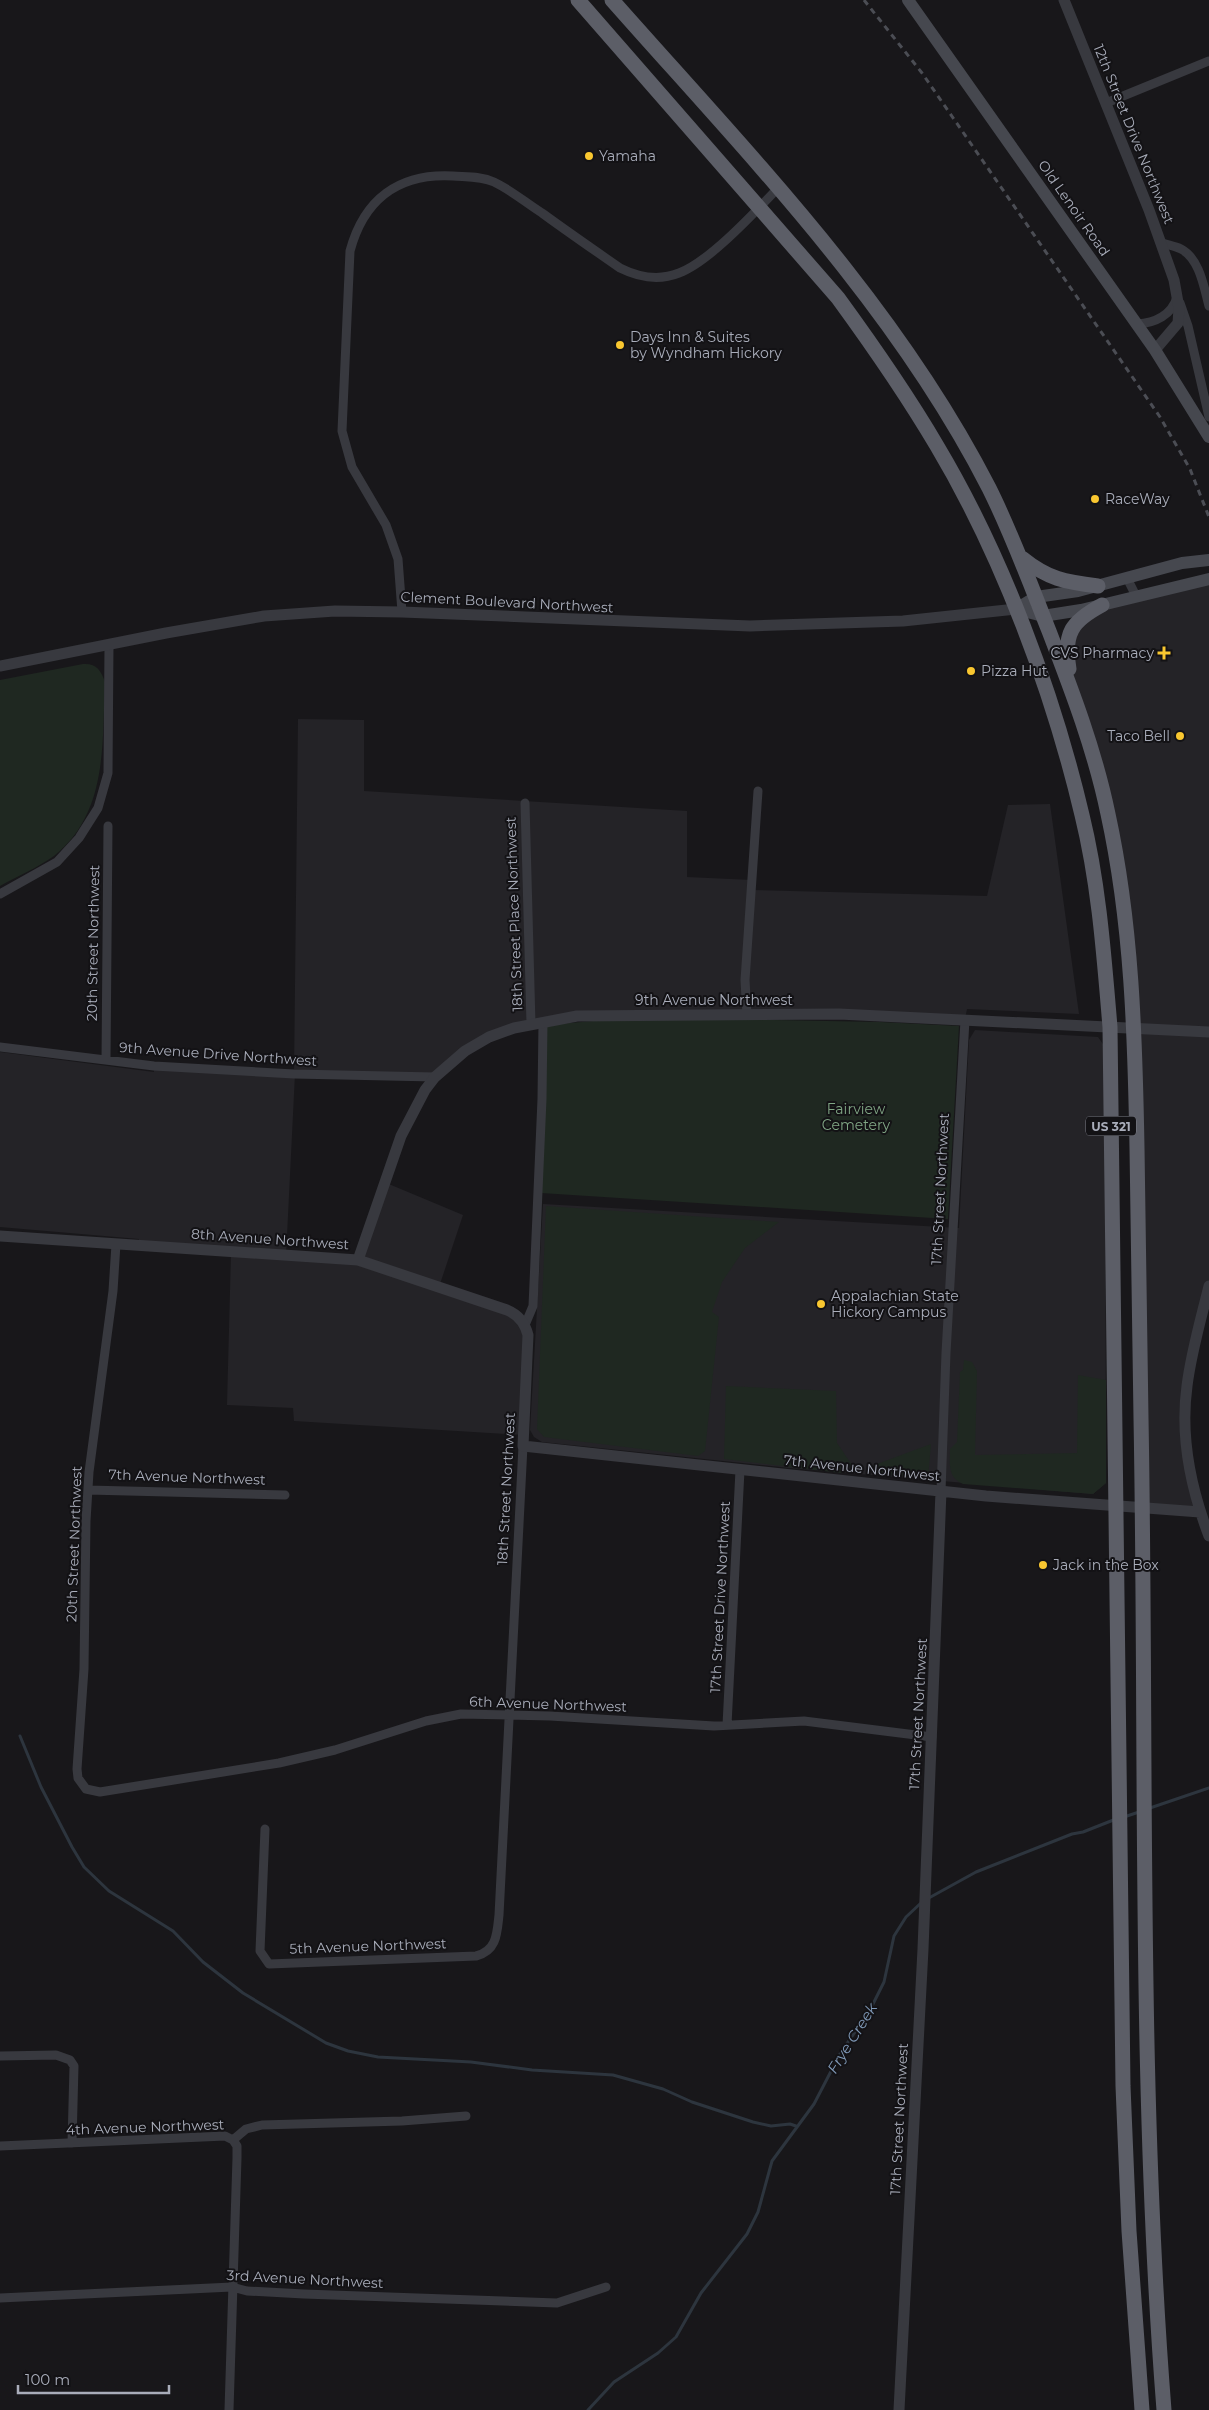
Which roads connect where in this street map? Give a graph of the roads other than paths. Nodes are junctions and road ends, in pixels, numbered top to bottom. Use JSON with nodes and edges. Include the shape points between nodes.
{"nodes":[{"id":1,"x":578,"y":0,"type":"edge"},
{"id":2,"x":612,"y":0,"type":"edge"},
{"id":3,"x":908,"y":0,"type":"edge"},
{"id":4,"x":1064,"y":0,"type":"edge"},
{"id":5,"x":1209,"y":61,"type":"edge"},
{"id":6,"x":1106,"y":103,"type":"junction"},
{"id":7,"x":778,"y":188,"type":"junction"},
{"id":8,"x":760,"y":207,"type":"junction"},
{"id":9,"x":1162,"y":243,"type":"junction"},
{"id":10,"x":1175,"y":286,"type":"junction"},
{"id":11,"x":1209,"y":306,"type":"edge"},
{"id":12,"x":1137,"y":324,"type":"junction"},
{"id":13,"x":1155,"y":350,"type":"junction"},
{"id":14,"x":1209,"y":417,"type":"edge"},
{"id":15,"x":1209,"y":436,"type":"edge"},
{"id":16,"x":1020,"y":556,"type":"junction"},
{"id":17,"x":1209,"y":560,"type":"edge"},
{"id":18,"x":1127,"y":578,"type":"junction"},
{"id":19,"x":1209,"y":579,"type":"edge"},
{"id":20,"x":1098,"y":586,"type":"junction"},
{"id":21,"x":1136,"y":596,"type":"junction"},
{"id":22,"x":1036,"y":597,"type":"junction"},
{"id":23,"x":1102,"y":605,"type":"junction"},
{"id":24,"x":1016,"y":609,"type":"junction"},
{"id":25,"x":402,"y":612,"type":"junction"},
{"id":26,"x":1043,"y":616,"type":"junction"},
{"id":27,"x":110,"y":645,"type":"junction"},
{"id":28,"x":0,"y":666,"type":"edge"},
{"id":29,"x":1075,"y":697,"type":"junction"},
{"id":30,"x":758,"y":791,"type":"dead end"},
{"id":31,"x":524,"y":803,"type":"dead end"},
{"id":32,"x":108,"y":826,"type":"dead end"},
{"id":33,"x":0,"y":894,"type":"edge"},
{"id":34,"x":747,"y":1015,"type":"junction"},
{"id":35,"x":965,"y":1020,"type":"junction"},
{"id":36,"x":543,"y":1022,"type":"junction"},
{"id":37,"x":531,"y":1024,"type":"junction"},
{"id":38,"x":1110,"y":1027,"type":"junction"},
{"id":39,"x":1135,"y":1029,"type":"junction"},
{"id":40,"x":1209,"y":1032,"type":"edge"},
{"id":41,"x":0,"y":1047,"type":"edge"},
{"id":42,"x":106,"y":1060,"type":"junction"},
{"id":43,"x":434,"y":1078,"type":"junction"},
{"id":44,"x":0,"y":1236,"type":"edge"},
{"id":45,"x":116,"y":1244,"type":"junction"},
{"id":46,"x":358,"y":1260,"type":"junction"},
{"id":47,"x":1209,"y":1286,"type":"edge"},
{"id":48,"x":525,"y":1325,"type":"junction"},
{"id":49,"x":523,"y":1446,"type":"junction"},
{"id":50,"x":740,"y":1470,"type":"junction"},
{"id":51,"x":88,"y":1490,"type":"junction"},
{"id":52,"x":941,"y":1491,"type":"junction"},
{"id":53,"x":285,"y":1495,"type":"dead end"},
{"id":54,"x":1117,"y":1508,"type":"junction"},
{"id":55,"x":1143,"y":1509,"type":"junction"},
{"id":56,"x":1200,"y":1512,"type":"junction"},
{"id":57,"x":1209,"y":1536,"type":"edge"},
{"id":58,"x":509,"y":1714,"type":"junction"},
{"id":59,"x":727,"y":1725,"type":"junction"},
{"id":60,"x":932,"y":1737,"type":"junction"},
{"id":61,"x":82,"y":1786,"type":"joint"},
{"id":62,"x":265,"y":1829,"type":"dead end"},
{"id":63,"x":483,"y":1954,"type":"joint"},
{"id":64,"x":0,"y":2056,"type":"edge"},
{"id":65,"x":466,"y":2116,"type":"dead end"},
{"id":66,"x":233,"y":2140,"type":"junction"},
{"id":67,"x":72,"y":2143,"type":"junction"},
{"id":68,"x":0,"y":2146,"type":"edge"},
{"id":69,"x":232,"y":2288,"type":"junction"},
{"id":70,"x":606,"y":2288,"type":"dead end"},
{"id":71,"x":0,"y":2298,"type":"edge"},
{"id":72,"x":229,"y":2410,"type":"edge"},
{"id":73,"x":899,"y":2410,"type":"edge"},
{"id":74,"x":1142,"y":2410,"type":"edge"},
{"id":75,"x":1164,"y":2410,"type":"edge"}],
"edges":[{"from":1,"to":8,"type":"highway","number":"US 321"},
{"from":2,"to":7,"type":"highway","number":"US 321"},
{"from":3,"to":12,"type":"main road","name":"Old Lenoir Road"},
{"from":4,"to":6,"type":"street","name":"12th Street Drive Northwest"},
{"from":5,"to":6,"type":"street"},
{"from":6,"to":9,"type":"street","name":"12th Street Drive Northwest"},
{"from":7,"to":8,"type":"street"},
{"from":7,"to":16,"type":"highway","number":"US 321","via":[[858,284],[931,386],[982,476]]},
{"from":8,"to":24,"type":"highway","number":"US 321","via":[[838,298],[907,398],[967,500]]},
{"from":8,"to":25,"type":"street","via":[[697,263],[680,273],[658,277],[639,276],[620,268],[492,181],[475,177],[436,175],[410,181],[388,191],[368,211],[350,251],[342,431],[352,467],[386,525],[398,559]]},
{"from":9,"to":10,"type":"street","name":"12th Street Drive Northwest"},
{"from":9,"to":11,"type":"street","via":[[1182,250],[1190,258],[1198,270]]},
{"from":10,"to":12,"type":"street","via":[[1174,305],[1168,313],[1154,321]]},
{"from":10,"to":13,"type":"street","via":[[1178,323]]},
{"from":10,"to":14,"type":"street","name":"12th Street Drive Northwest","via":[[1188,326]]},
{"from":12,"to":13,"type":"main road","name":"Old Lenoir Road"},
{"from":13,"to":15,"type":"main road","name":"Old Lenoir Road"},
{"from":16,"to":20,"type":"highway","via":[[1055,580]]},
{"from":16,"to":22,"type":"highway","number":"US 321"},
{"from":17,"to":18,"type":"main road","name":"Clement Boulevard Northwest"},
{"from":18,"to":20,"type":"main road","name":"Clement Boulevard Northwest"},
{"from":18,"to":21,"type":"street"},
{"from":19,"to":21,"type":"main road","name":"Clement Boulevard Northwest"},
{"from":20,"to":22,"type":"main road","name":"Clement Boulevard Northwest"},
{"from":21,"to":23,"type":"main road","name":"Clement Boulevard Northwest"},
{"from":22,"to":24,"type":"main road","name":"Clement Boulevard Northwest"},
{"from":22,"to":26,"type":"highway","number":"US 321"},
{"from":23,"to":26,"type":"main road","name":"Clement Boulevard Northwest"},
{"from":23,"to":29,"type":"highway","via":[[1084,614],[1067,638]]},
{"from":24,"to":25,"type":"street","name":"Clement Boulevard Northwest","via":[[903,621],[750,626]]},
{"from":24,"to":26,"type":"main road","name":"Clement Boulevard Northwest"},
{"from":24,"to":38,"type":"highway","number":"US 321","via":[[1055,719],[1082,815],[1100,921]]},
{"from":25,"to":27,"type":"street","name":"Clement Boulevard Northwest","via":[[335,611],[264,616]]},
{"from":26,"to":29,"type":"highway","number":"US 321"},
{"from":27,"to":28,"type":"street","name":"Clement Boulevard Northwest"},
{"from":27,"to":33,"type":"street","via":[[108,774],[98,808],[79,838],[58,862]]},
{"from":29,"to":39,"type":"highway","number":"US 321","via":[[1110,822],[1126,920]]},
{"from":30,"to":34,"type":"street","via":[[745,980]]},
{"from":31,"to":37,"type":"street","name":"18th Street Place Northwest"},
{"from":32,"to":42,"type":"street","name":"20th Street Northwest"},
{"from":34,"to":35,"type":"street","name":"9th Avenue Northwest","via":[[839,1014]]},
{"from":34,"to":36,"type":"street","name":"9th Avenue Northwest","via":[[578,1016]]},
{"from":35,"to":38,"type":"street","name":"9th Avenue Northwest"},
{"from":35,"to":52,"type":"street","name":"17th Street Northwest"},
{"from":36,"to":37,"type":"street","name":"9th Avenue Northwest"},
{"from":36,"to":48,"type":"street","name":"18th Street Northwest","via":[[533,1306]]},
{"from":37,"to":43,"type":"street","name":"9th Avenue Northwest","via":[[501,1032],[477,1044]]},
{"from":38,"to":39,"type":"street","name":"9th Avenue Northwest"},
{"from":38,"to":54,"type":"highway","number":"US 321"},
{"from":39,"to":40,"type":"street","name":"9th Avenue Northwest"},
{"from":39,"to":55,"type":"highway","number":"US 321"},
{"from":41,"to":42,"type":"street","name":"9th Avenue Drive Northwest"},
{"from":42,"to":43,"type":"street","name":"9th Avenue Drive Northwest","via":[[182,1068]]},
{"from":43,"to":46,"type":"street","name":"9th Avenue Northwest","via":[[401,1136]]},
{"from":44,"to":45,"type":"street","name":"8th Avenue Northwest"},
{"from":45,"to":46,"type":"street","name":"8th Avenue Northwest"},
{"from":45,"to":51,"type":"street","name":"20th Street Northwest"},
{"from":46,"to":48,"type":"street","name":"8th Avenue Northwest","via":[[507,1310]]},
{"from":47,"to":56,"type":"street","via":[[1189,1369],[1185,1409],[1188,1461]]},
{"from":48,"to":49,"type":"street","name":"18th Street Northwest","via":[[528,1344]]},
{"from":49,"to":50,"type":"street","name":"7th Avenue Northwest"},
{"from":49,"to":58,"type":"street","name":"18th Street Northwest"},
{"from":50,"to":52,"type":"street","name":"7th Avenue Northwest"},
{"from":50,"to":59,"type":"street","name":"17th Street Drive Northwest"},
{"from":51,"to":53,"type":"street","name":"7th Avenue Northwest"},
{"from":51,"to":61,"type":"street","name":"20th Street Northwest","via":[[84,1669],[77,1769]]},
{"from":52,"to":54,"type":"street","name":"7th Avenue Northwest"},
{"from":52,"to":60,"type":"street","name":"17th Street Northwest"},
{"from":54,"to":55,"type":"street","name":"7th Avenue Northwest"},
{"from":54,"to":74,"type":"highway","number":"US 321","via":[[1123,2086]]},
{"from":55,"to":56,"type":"street","name":"7th Avenue Northwest"},
{"from":55,"to":75,"type":"highway","number":"US 321","via":[[1148,2077]]},
{"from":56,"to":57,"type":"street"},
{"from":58,"to":59,"type":"street","name":"6th Avenue Northwest"},
{"from":58,"to":61,"type":"street","name":"6th Avenue Northwest","via":[[444,1717],[317,1755],[256,1768],[100,1792]]},
{"from":58,"to":63,"type":"street","name":"18th Street Northwest","via":[[499,1915],[496,1938]]},
{"from":59,"to":60,"type":"street","name":"6th Avenue Northwest","via":[[804,1721]]},
{"from":60,"to":73,"type":"street","name":"17th Street Northwest"},
{"from":62,"to":63,"type":"street","name":"5th Avenue Northwest","via":[[260,1952],[270,1964]]},
{"from":64,"to":67,"type":"street","via":[[56,2055],[70,2060],[74,2066]]},
{"from":65,"to":66,"type":"street","name":"4th Avenue Northwest","via":[[262,2126],[246,2129]]},
{"from":66,"to":67,"type":"street","name":"4th Avenue Northwest","via":[[225,2136]]},
{"from":66,"to":69,"type":"street","via":[[237,2146],[237,2158]]},
{"from":67,"to":68,"type":"street","name":"4th Avenue Northwest"},
{"from":69,"to":70,"type":"street","name":"3rd Avenue Northwest","via":[[557,2303]]},
{"from":69,"to":71,"type":"street","name":"3rd Avenue Northwest"},
{"from":69,"to":72,"type":"street"}]}
